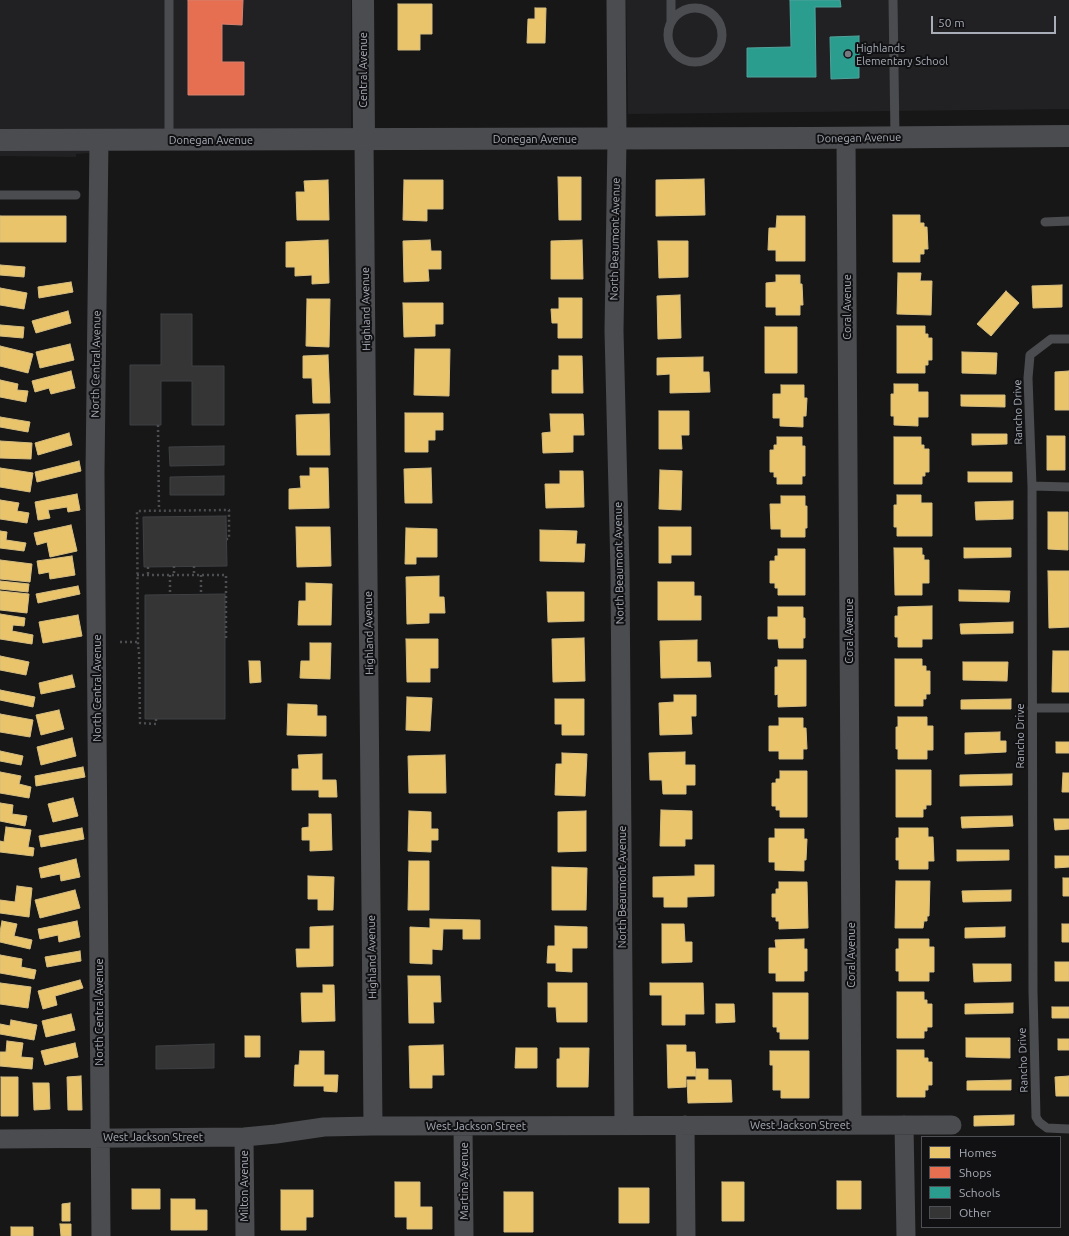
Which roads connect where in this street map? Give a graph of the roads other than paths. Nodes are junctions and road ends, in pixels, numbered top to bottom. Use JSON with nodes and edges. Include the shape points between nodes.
{"nodes":[{"id":1,"x":169,"y":0,"type":"edge"},
{"id":2,"x":363,"y":0,"type":"edge"},
{"id":3,"x":616,"y":0,"type":"edge"},
{"id":4,"x":670,"y":0,"type":"edge"},
{"id":5,"x":893,"y":0,"type":"edge"},
{"id":6,"x":671,"y":22,"type":"junction"},
{"id":7,"x":1069,"y":136,"type":"edge"},
{"id":8,"x":895,"y":137,"type":"junction"},
{"id":9,"x":846,"y":138,"type":"junction"},
{"id":10,"x":364,"y":139,"type":"junction"},
{"id":11,"x":617,"y":139,"type":"junction"},
{"id":12,"x":0,"y":140,"type":"edge"},
{"id":13,"x":99,"y":140,"type":"junction"},
{"id":14,"x":169,"y":140,"type":"junction"},
{"id":15,"x":0,"y":195,"type":"edge"},
{"id":16,"x":76,"y":195,"type":"dead end"},
{"id":17,"x":1069,"y":221,"type":"edge"},
{"id":18,"x":1045,"y":222,"type":"dead end"},
{"id":19,"x":1069,"y":339,"type":"edge"},
{"id":20,"x":1032,"y":486,"type":"junction"},
{"id":21,"x":1069,"y":487,"type":"edge"},
{"id":22,"x":1032,"y":708,"type":"junction"},
{"id":23,"x":1069,"y":708,"type":"edge"},
{"id":24,"x":624,"y":1125,"type":"junction"},
{"id":25,"x":852,"y":1125,"type":"junction"},
{"id":26,"x":952,"y":1125,"type":"dead end"},
{"id":27,"x":373,"y":1126,"type":"junction"},
{"id":28,"x":463,"y":1126,"type":"junction"},
{"id":29,"x":685,"y":1126,"type":"junction"},
{"id":30,"x":904,"y":1126,"type":"junction"},
{"id":31,"x":1069,"y":1130,"type":"edge"},
{"id":32,"x":244,"y":1136,"type":"junction"},
{"id":33,"x":100,"y":1138,"type":"junction"},
{"id":34,"x":0,"y":1139,"type":"edge"},
{"id":35,"x":101,"y":1236,"type":"edge"},
{"id":36,"x":244,"y":1236,"type":"edge"},
{"id":37,"x":464,"y":1236,"type":"edge"},
{"id":38,"x":686,"y":1236,"type":"edge"},
{"id":39,"x":906,"y":1236,"type":"edge"}],
"edges":[{"from":1,"to":14,"type":"lane"},
{"from":2,"to":10,"type":"street","name":"Central Avenue"},
{"from":3,"to":11,"type":"street","name":"North Beaumont Avenue"},
{"from":4,"to":6,"type":"lane"},
{"from":5,"to":8,"type":"lane"},
{"from":6,"to":6,"type":"lane","via":[[668,34],[670,47],[682,59],[694,62],[707,60],[720,48],[722,29],[718,20],[704,9],[685,10]]},
{"from":7,"to":8,"type":"street","name":"Donegan Avenue"},
{"from":8,"to":9,"type":"street","name":"Donegan Avenue"},
{"from":9,"to":11,"type":"street","name":"Donegan Avenue"},
{"from":9,"to":25,"type":"street","name":"Coral Avenue"},
{"from":10,"to":11,"type":"street","name":"Donegan Avenue"},
{"from":10,"to":14,"type":"street","name":"Donegan Avenue"},
{"from":10,"to":27,"type":"street","name":"Highland Avenue"},
{"from":11,"to":24,"type":"street","name":"North Beaumont Avenue","via":[[614,331],[620,570]]},
{"from":12,"to":13,"type":"street","name":"Donegan Avenue"},
{"from":13,"to":14,"type":"street","name":"Donegan Avenue"},
{"from":13,"to":33,"type":"street","name":"North Central Avenue","via":[[95,472]]},
{"from":15,"to":16,"type":"lane"},
{"from":17,"to":18,"type":"lane"},
{"from":19,"to":20,"type":"lane","name":"Rancho Drive","via":[[1051,339],[1030,355],[1028,378]]},
{"from":20,"to":21,"type":"lane"},
{"from":20,"to":22,"type":"lane","name":"Rancho Drive"},
{"from":22,"to":23,"type":"lane"},
{"from":22,"to":31,"type":"lane","name":"Rancho Drive","via":[[1036,1117],[1047,1128]]},
{"from":24,"to":28,"type":"street","name":"West Jackson Street"},
{"from":24,"to":29,"type":"street","name":"West Jackson Street"},
{"from":25,"to":29,"type":"street","name":"West Jackson Street"},
{"from":25,"to":30,"type":"street","name":"West Jackson Street"},
{"from":26,"to":30,"type":"street","name":"West Jackson Street"},
{"from":27,"to":28,"type":"street","name":"West Jackson Street"},
{"from":27,"to":32,"type":"street","name":"West Jackson Street","via":[[324,1127]]},
{"from":28,"to":37,"type":"street","name":"Martina Avenue"},
{"from":29,"to":38,"type":"street"},
{"from":30,"to":39,"type":"street"},
{"from":32,"to":33,"type":"street","name":"West Jackson Street"},
{"from":32,"to":36,"type":"street","name":"Milton Avenue"},
{"from":33,"to":34,"type":"street","name":"West Jackson Street"},
{"from":33,"to":35,"type":"street","name":"North Central Avenue"}]}
